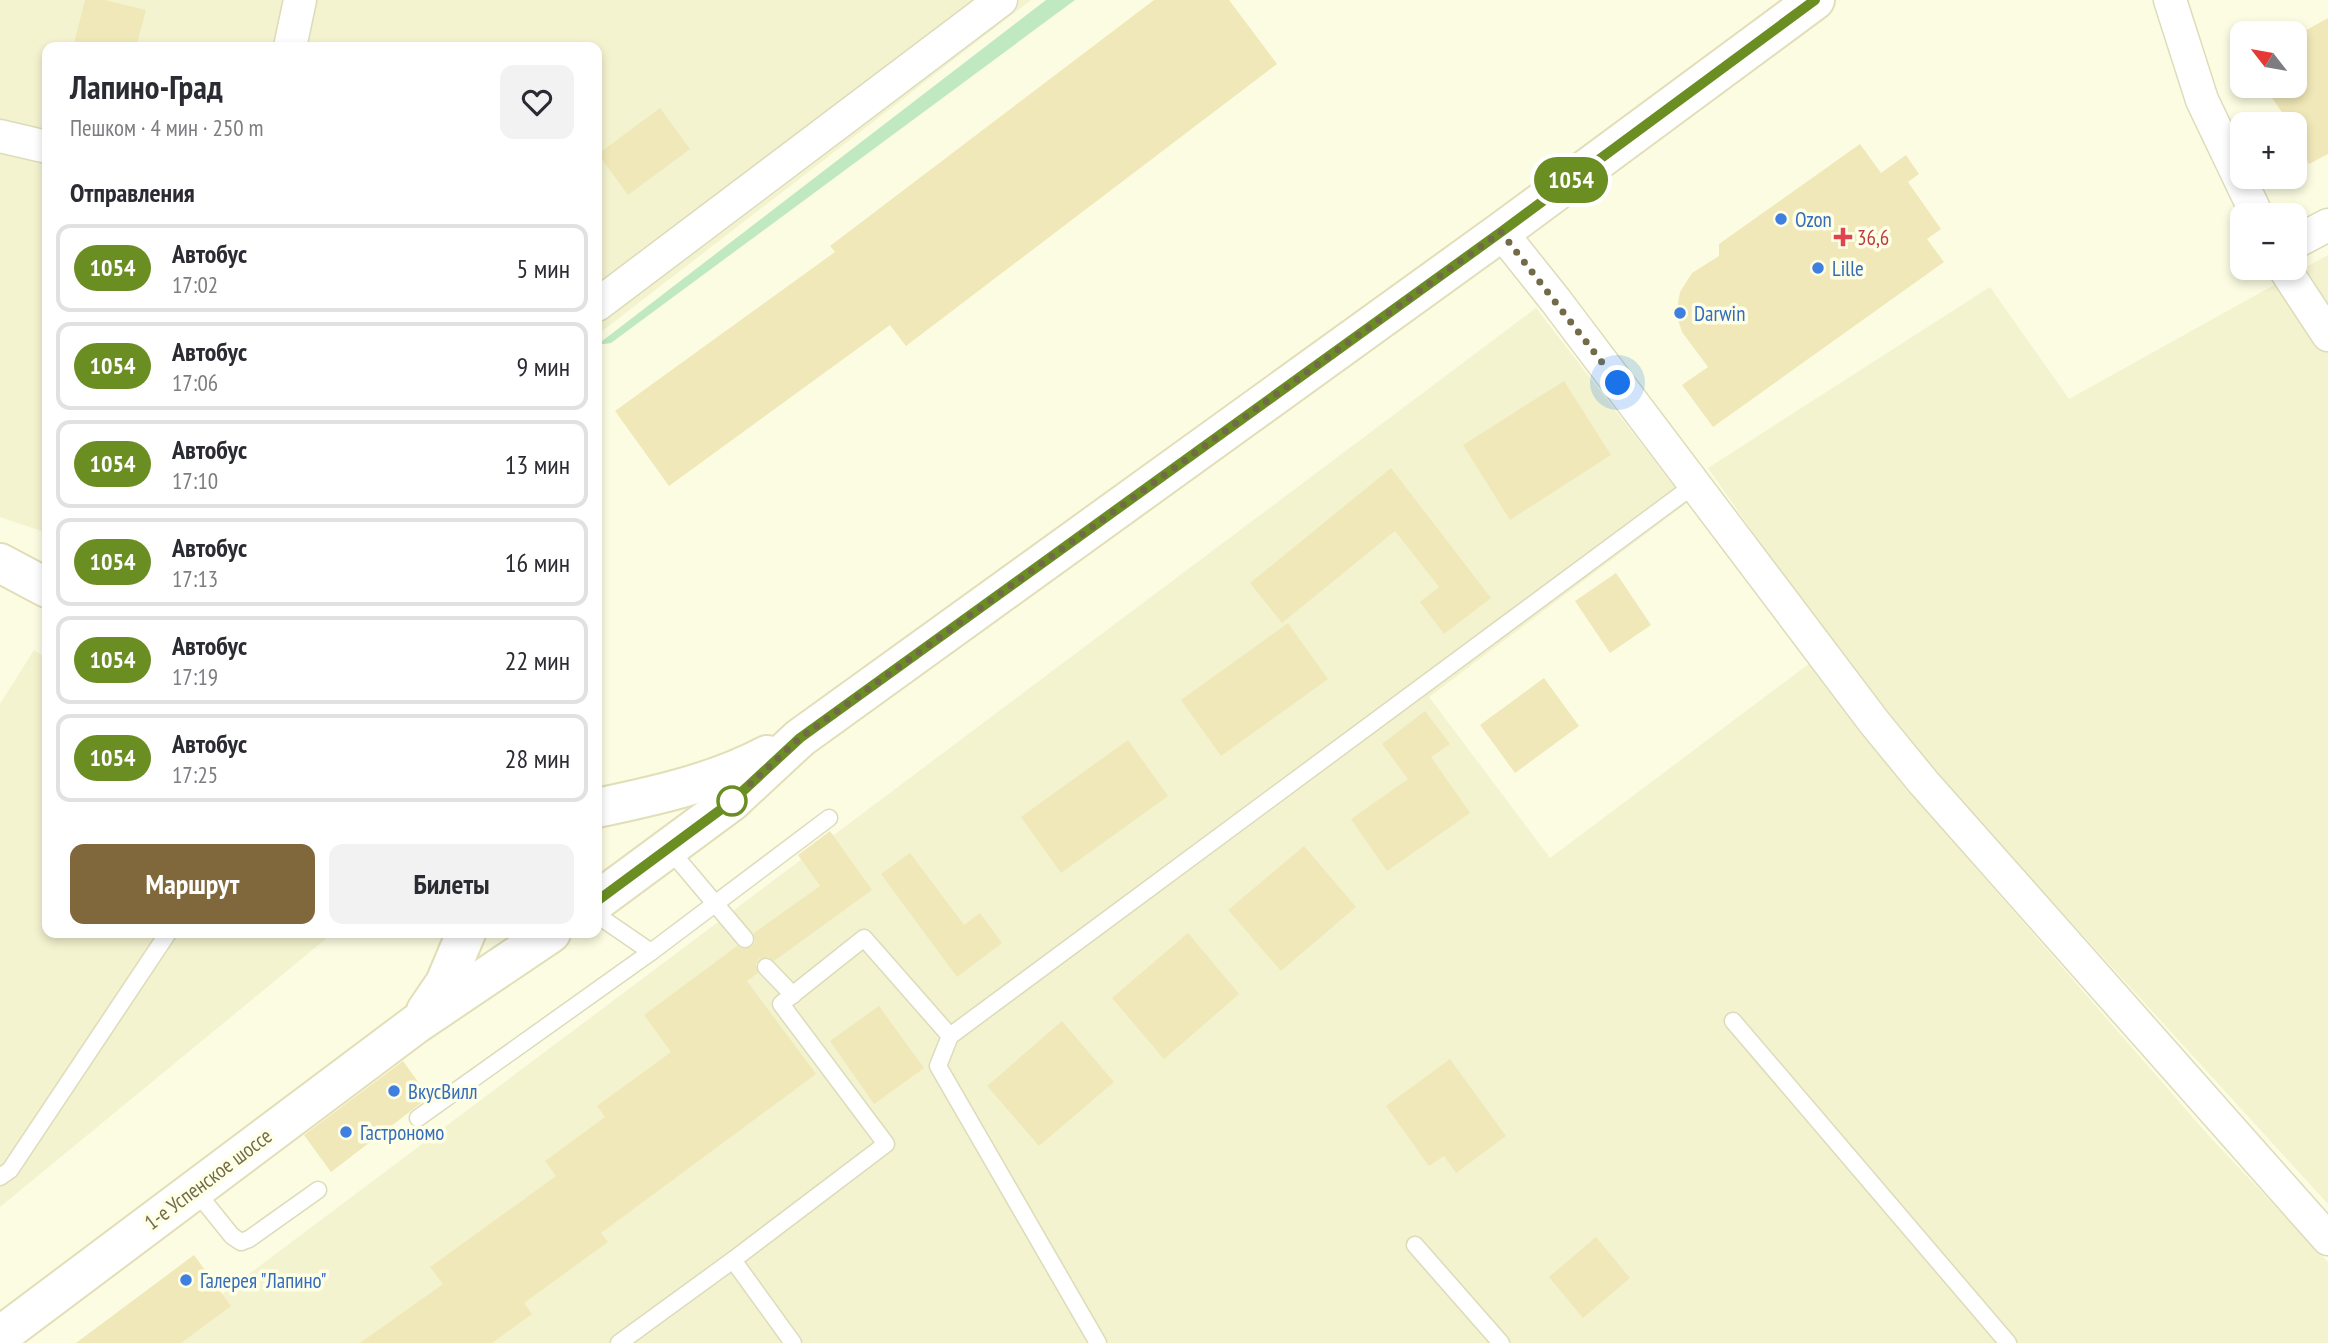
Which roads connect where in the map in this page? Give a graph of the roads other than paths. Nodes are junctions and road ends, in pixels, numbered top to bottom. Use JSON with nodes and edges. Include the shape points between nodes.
{"nodes":[{"id":1,"x":300,"y":0,"type":"edge"},
{"id":2,"x":1001,"y":0,"type":"edge"},
{"id":3,"x":1815,"y":0,"type":"edge"},
{"id":4,"x":2170,"y":0,"type":"edge"},
{"id":5,"x":291,"y":42,"type":"edge"},
{"id":6,"x":0,"y":136,"type":"edge"},
{"id":7,"x":42,"y":146,"type":"edge"},
{"id":8,"x":2251,"y":203,"type":"edge"},
{"id":9,"x":2328,"y":225,"type":"edge"},
{"id":10,"x":1501,"y":232,"type":"junction"},
{"id":11,"x":2307,"y":236,"type":"edge"},
{"id":12,"x":2292,"y":280,"type":"edge"},
{"id":13,"x":602,"y":301,"type":"edge"},
{"id":14,"x":2328,"y":335,"type":"edge"},
{"id":15,"x":1694,"y":485,"type":"junction"},
{"id":16,"x":0,"y":563,"type":"edge"},
{"id":17,"x":42,"y":585,"type":"edge"},
{"id":18,"x":800,"y":738,"type":"junction"},
{"id":19,"x":602,"y":807,"type":"edge"},
{"id":20,"x":829,"y":818,"type":"dead end"},
{"id":21,"x":669,"y":849,"type":"junction"},
{"id":22,"x":602,"y":897,"type":"edge"},
{"id":23,"x":716,"y":904,"type":"junction"},
{"id":24,"x":602,"y":918,"type":"edge"},
{"id":25,"x":165,"y":938,"type":"edge"},
{"id":26,"x":464,"y":938,"type":"edge"},
{"id":27,"x":510,"y":938,"type":"edge"},
{"id":28,"x":533,"y":938,"type":"edge"},
{"id":29,"x":543,"y":938,"type":"edge"},
{"id":30,"x":745,"y":940,"type":"dead end"},
{"id":31,"x":651,"y":952,"type":"junction"},
{"id":32,"x":766,"y":967,"type":"dead end"},
{"id":33,"x":793,"y":995,"type":"junction"},
{"id":34,"x":1733,"y":1021,"type":"dead end"},
{"id":35,"x":416,"y":1024,"type":"junction"},
{"id":36,"x":950,"y":1036,"type":"junction"},
{"id":37,"x":418,"y":1118,"type":"dead end"},
{"id":38,"x":0,"y":1178,"type":"edge"},
{"id":39,"x":194,"y":1189,"type":"junction"},
{"id":40,"x":318,"y":1190,"type":"dead end"},
{"id":41,"x":2328,"y":1239,"type":"edge"},
{"id":42,"x":1415,"y":1245,"type":"dead end"},
{"id":43,"x":733,"y":1260,"type":"junction"},
{"id":44,"x":0,"y":1336,"type":"edge"},
{"id":45,"x":619,"y":1343,"type":"edge"},
{"id":46,"x":793,"y":1343,"type":"edge"},
{"id":47,"x":1097,"y":1343,"type":"edge"},
{"id":48,"x":1501,"y":1343,"type":"edge"},
{"id":49,"x":2008,"y":1343,"type":"edge"}],
"edges":[{"from":1,"to":5,"type":"street"},
{"from":2,"to":13,"type":"street"},
{"from":3,"to":10,"type":"main road"},
{"from":4,"to":8,"type":"street","via":[[2202,100]]},
{"from":6,"to":7,"type":"street"},
{"from":9,"to":11,"type":"street"},
{"from":10,"to":15,"type":"street"},
{"from":10,"to":18,"type":"main road"},
{"from":12,"to":14,"type":"street"},
{"from":15,"to":36,"type":"lane"},
{"from":15,"to":41,"type":"street","via":[[1924,782]]},
{"from":16,"to":17,"type":"main road"},
{"from":18,"to":19,"type":"main road","via":[[724,774]]},
{"from":18,"to":21,"type":"main road","via":[[731,802]]},
{"from":20,"to":23,"type":"lane"},
{"from":21,"to":22,"type":"main road"},
{"from":21,"to":23,"type":"lane"},
{"from":23,"to":30,"type":"lane"},
{"from":23,"to":31,"type":"lane"},
{"from":24,"to":31,"type":"lane"},
{"from":25,"to":38,"type":"lane","via":[[10,1170]]},
{"from":26,"to":35,"type":"main road","name":"1-е Успенское шоссе","via":[[445,983]]},
{"from":27,"to":28,"type":"main road","name":"1-е Успенское шоссе"},
{"from":29,"to":35,"type":"main road","name":"1-е Успенское шоссе"},
{"from":31,"to":37,"type":"lane"},
{"from":32,"to":33,"type":"lane"},
{"from":33,"to":36,"type":"lane","via":[[864,938]]},
{"from":33,"to":43,"type":"lane","via":[[781,1004],[886,1144]]},
{"from":34,"to":49,"type":"lane"},
{"from":35,"to":39,"type":"main road","name":"1-е Успенское шоссе"},
{"from":36,"to":47,"type":"lane","via":[[939,1066]]},
{"from":39,"to":40,"type":"lane","via":[[241,1242]]},
{"from":39,"to":44,"type":"main road","name":"1-е Успенское шоссе"},
{"from":42,"to":48,"type":"lane"},
{"from":43,"to":45,"type":"lane"},
{"from":43,"to":46,"type":"lane"}]}
